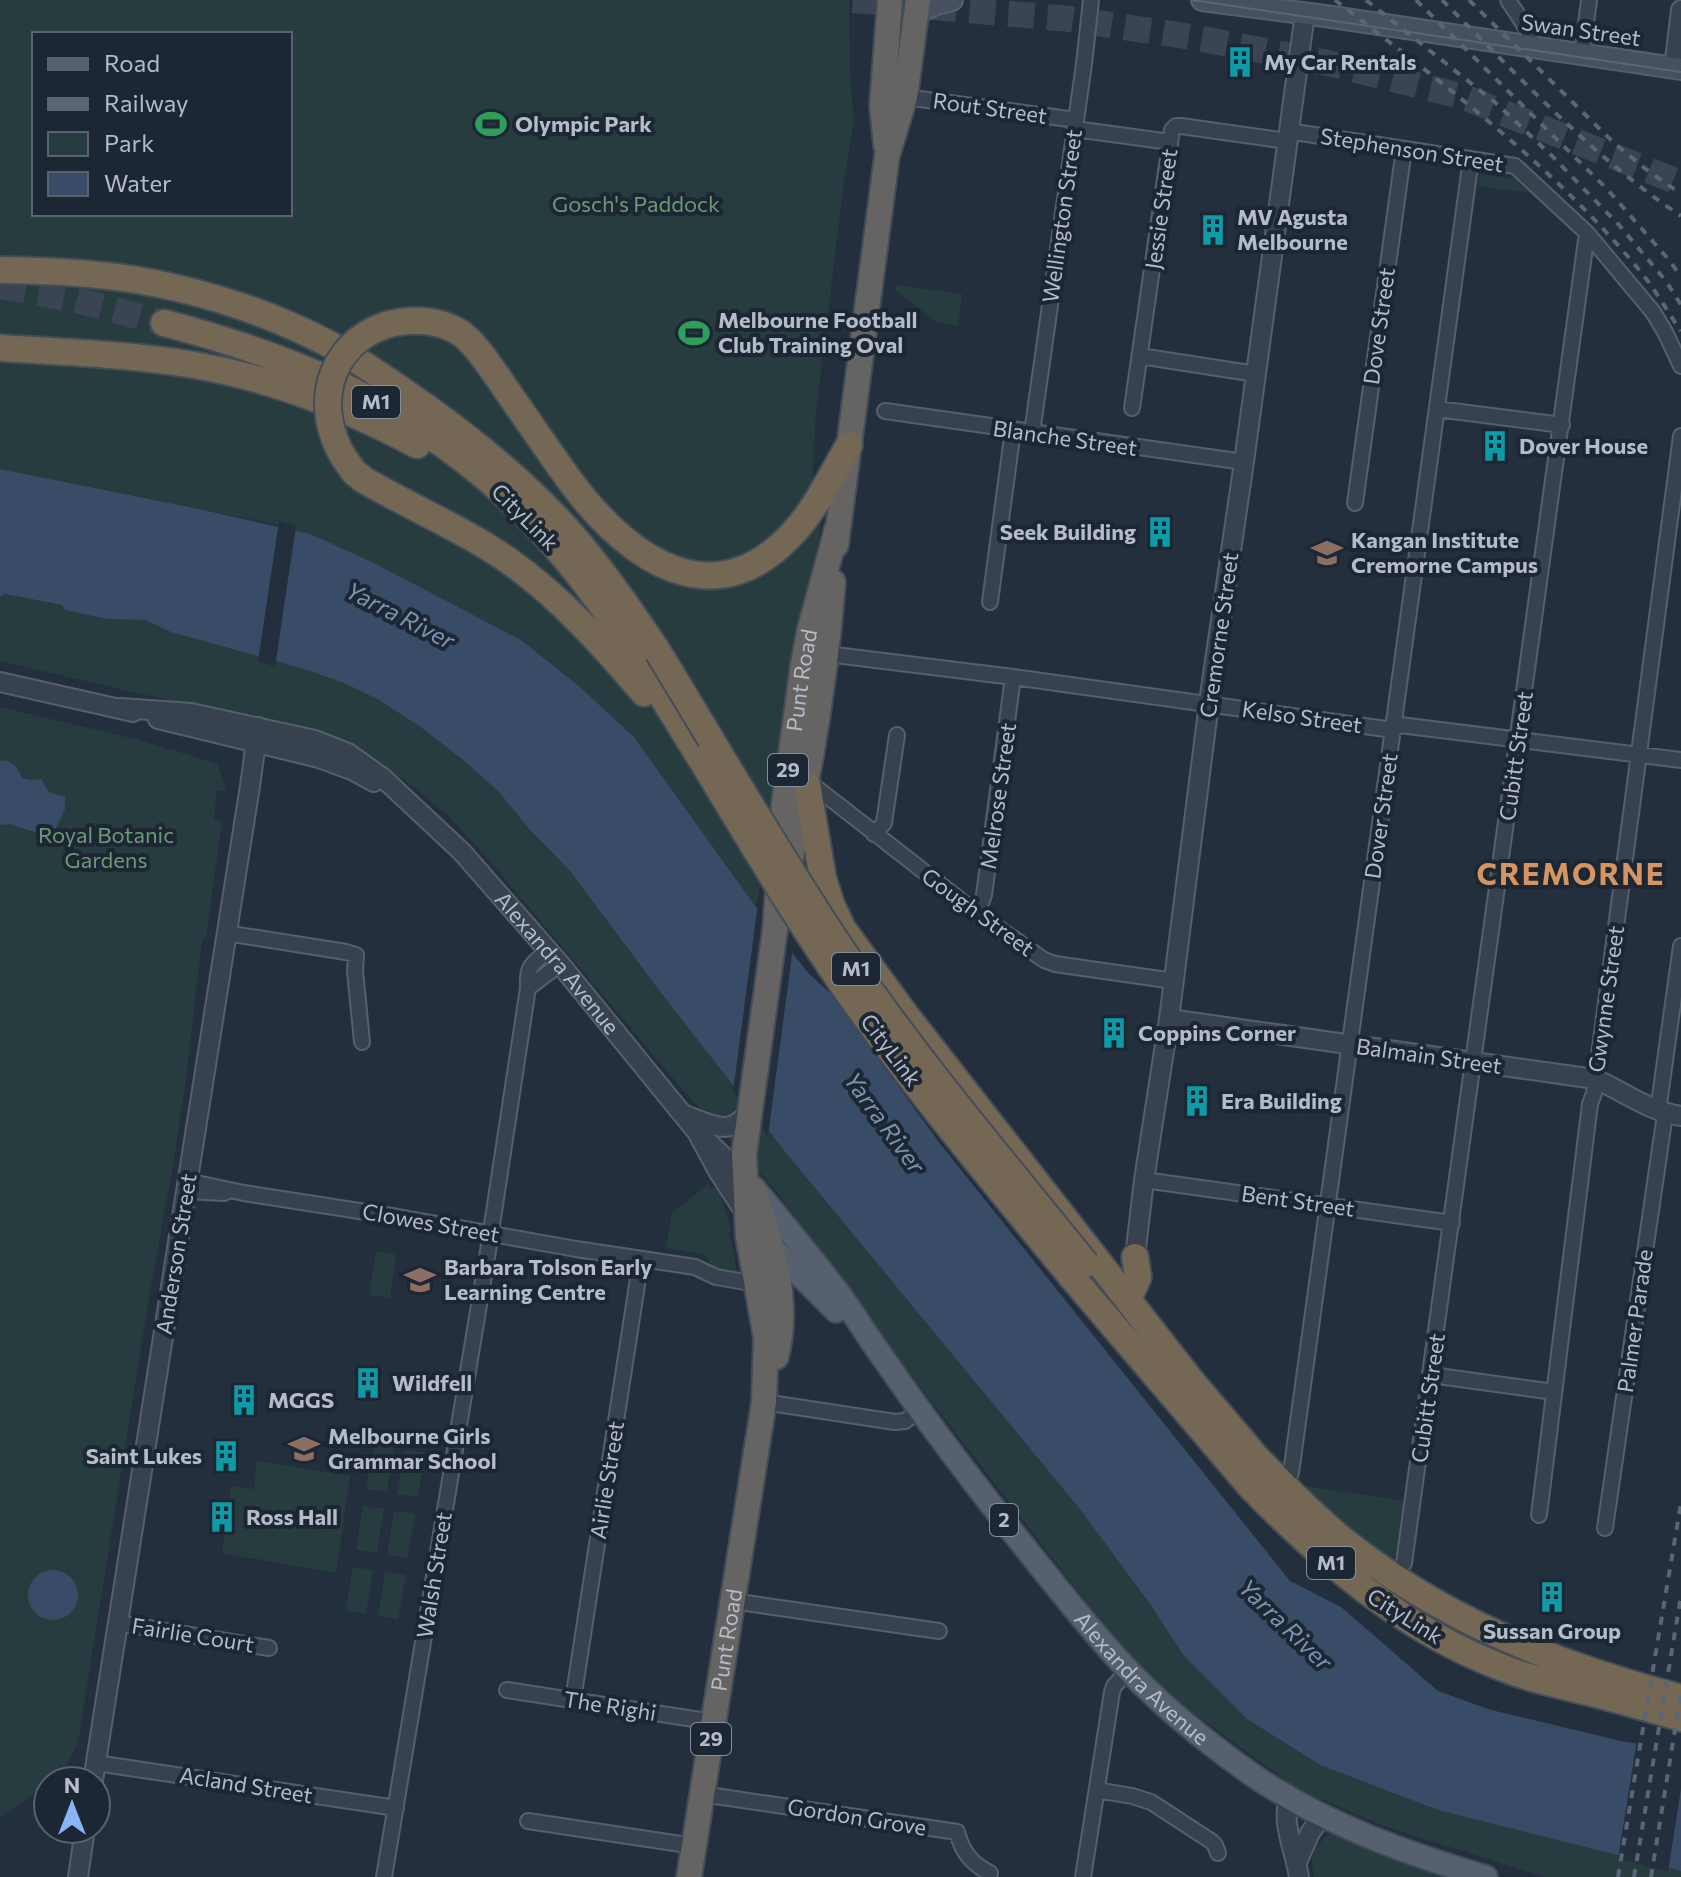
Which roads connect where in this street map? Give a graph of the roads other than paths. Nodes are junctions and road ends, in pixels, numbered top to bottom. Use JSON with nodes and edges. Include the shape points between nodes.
{"nodes":[{"id":1,"x":890,"y":0,"type":"edge"},
{"id":2,"x":952,"y":0,"type":"edge"},
{"id":3,"x":1091,"y":0,"type":"edge"},
{"id":4,"x":1202,"y":0,"type":"edge"},
{"id":5,"x":1508,"y":0,"type":"edge"},
{"id":6,"x":1589,"y":0,"type":"edge"},
{"id":7,"x":1227,"y":2,"type":"edge"},
{"id":8,"x":917,"y":6,"type":"edge"},
{"id":9,"x":1681,"y":10,"type":"edge"},
{"id":10,"x":1305,"y":13,"type":"junction"},
{"id":11,"x":1531,"y":47,"type":"junction"},
{"id":12,"x":1582,"y":55,"type":"junction"},
{"id":13,"x":1677,"y":68,"type":"edge"},
{"id":14,"x":905,"y":97,"type":"junction"},
{"id":15,"x":1075,"y":125,"type":"junction"},
{"id":16,"x":1287,"y":136,"type":"junction"},
{"id":17,"x":1170,"y":142,"type":"junction"},
{"id":18,"x":1404,"y":149,"type":"junction"},
{"id":19,"x":887,"y":156,"type":"junction"},
{"id":20,"x":1471,"y":159,"type":"junction"},
{"id":21,"x":1587,"y":233,"type":"junction"},
{"id":22,"x":0,"y":270,"type":"edge"},
{"id":23,"x":164,"y":323,"type":"tunnel mouth"},
{"id":24,"x":0,"y":348,"type":"edge"},
{"id":25,"x":1140,"y":356,"type":"junction"},
{"id":26,"x":1681,"y":366,"type":"edge"},
{"id":27,"x":1256,"y":374,"type":"junction"},
{"id":28,"x":1132,"y":408,"type":"dead end"},
{"id":29,"x":1437,"y":409,"type":"junction"},
{"id":30,"x":885,"y":411,"type":"dead end"},
{"id":31,"x":1562,"y":425,"type":"junction"},
{"id":32,"x":1013,"y":430,"type":"junction"},
{"id":33,"x":1032,"y":433,"type":"junction"},
{"id":34,"x":1681,"y":436,"type":"edge"},
{"id":35,"x":849,"y":445,"type":"junction"},
{"id":36,"x":1244,"y":462,"type":"junction"},
{"id":37,"x":1355,"y":503,"type":"dead end"},
{"id":38,"x":837,"y":529,"type":"junction"},
{"id":39,"x":553,"y":543,"type":"junction"},
{"id":40,"x":990,"y":602,"type":"dead end"},
{"id":41,"x":827,"y":654,"type":"junction"},
{"id":42,"x":642,"y":662,"type":"junction"},
{"id":43,"x":1013,"y":677,"type":"junction"},
{"id":44,"x":0,"y":682,"type":"edge"},
{"id":45,"x":1209,"y":705,"type":"junction"},
{"id":46,"x":1393,"y":730,"type":"junction"},
{"id":47,"x":256,"y":735,"type":"junction"},
{"id":48,"x":897,"y":735,"type":"dead end"},
{"id":49,"x":1518,"y":741,"type":"junction"},
{"id":50,"x":1638,"y":755,"type":"junction"},
{"id":51,"x":1681,"y":760,"type":"edge"},
{"id":52,"x":807,"y":784,"type":"junction"},
{"id":53,"x":874,"y":834,"type":"junction"},
{"id":54,"x":977,"y":913,"type":"junction"},
{"id":55,"x":777,"y":918,"type":"junction"},
{"id":56,"x":226,"y":933,"type":"junction"},
{"id":57,"x":1681,"y":946,"type":"edge"},
{"id":58,"x":554,"y":957,"type":"junction"},
{"id":59,"x":1174,"y":981,"type":"junction"},
{"id":60,"x":1169,"y":1019,"type":"junction"},
{"id":61,"x":362,"y":1042,"type":"dead end"},
{"id":62,"x":1350,"y":1045,"type":"junction"},
{"id":63,"x":1473,"y":1062,"type":"junction"},
{"id":64,"x":1595,"y":1079,"type":"junction"},
{"id":65,"x":682,"y":1114,"type":"junction"},
{"id":66,"x":1668,"y":1114,"type":"edge"},
{"id":67,"x":747,"y":1124,"type":"junction"},
{"id":68,"x":697,"y":1132,"type":"junction"},
{"id":69,"x":1144,"y":1180,"type":"junction"},
{"id":70,"x":749,"y":1182,"type":"junction"},
{"id":71,"x":186,"y":1186,"type":"junction"},
{"id":72,"x":1327,"y":1205,"type":"junction"},
{"id":73,"x":746,"y":1214,"type":"junction"},
{"id":74,"x":1452,"y":1223,"type":"junction"},
{"id":75,"x":490,"y":1234,"type":"junction"},
{"id":76,"x":772,"y":1247,"type":"junction"},
{"id":77,"x":1135,"y":1257,"type":"joint"},
{"id":78,"x":641,"y":1259,"type":"junction"},
{"id":79,"x":1078,"y":1270,"type":"junction"},
{"id":80,"x":757,"y":1284,"type":"junction"},
{"id":81,"x":1128,"y":1300,"type":"junction"},
{"id":82,"x":887,"y":1364,"type":"junction"},
{"id":83,"x":1431,"y":1375,"type":"junction"},
{"id":84,"x":1554,"y":1392,"type":"junction"},
{"id":85,"x":764,"y":1402,"type":"junction"},
{"id":86,"x":921,"y":1409,"type":"junction"},
{"id":87,"x":1250,"y":1450,"type":"junction"},
{"id":88,"x":1291,"y":1473,"type":"dead end"},
{"id":89,"x":1539,"y":1515,"type":"dead end"},
{"id":90,"x":1605,"y":1528,"type":"dead end"},
{"id":91,"x":1404,"y":1563,"type":"dead end"},
{"id":92,"x":732,"y":1601,"type":"junction"},
{"id":93,"x":117,"y":1623,"type":"junction"},
{"id":94,"x":939,"y":1631,"type":"dead end"},
{"id":95,"x":269,"y":1648,"type":"dead end"},
{"id":96,"x":1128,"y":1671,"type":"junction"},
{"id":97,"x":507,"y":1690,"type":"dead end"},
{"id":98,"x":1681,"y":1698,"type":"edge"},
{"id":99,"x":573,"y":1700,"type":"junction"},
{"id":100,"x":1681,"y":1718,"type":"edge"},
{"id":101,"x":713,"y":1722,"type":"junction"},
{"id":102,"x":95,"y":1765,"type":"edge"},
{"id":103,"x":112,"y":1774,"type":"edge"},
{"id":104,"x":1097,"y":1790,"type":"junction"},
{"id":105,"x":702,"y":1794,"type":"junction"},
{"id":106,"x":1289,"y":1797,"type":"junction"},
{"id":107,"x":396,"y":1808,"type":"junction"},
{"id":108,"x":1322,"y":1816,"type":"junction"},
{"id":109,"x":528,"y":1821,"type":"dead end"},
{"id":110,"x":83,"y":1845,"type":"edge"},
{"id":111,"x":694,"y":1846,"type":"junction"},
{"id":112,"x":1218,"y":1853,"type":"dead end"},
{"id":113,"x":1298,"y":1869,"type":"edge"},
{"id":114,"x":990,"y":1873,"type":"dead end"},
{"id":115,"x":78,"y":1877,"type":"edge"},
{"id":116,"x":384,"y":1877,"type":"edge"},
{"id":117,"x":689,"y":1877,"type":"edge"},
{"id":118,"x":1083,"y":1877,"type":"edge"},
{"id":119,"x":1486,"y":1877,"type":"edge"}],
"edges":[{"from":1,"to":19,"type":"highway","name":"Punt Road","number":"29","via":[[882,106]]},
{"from":2,"to":8,"type":"main road"},
{"from":3,"to":15,"type":"street","name":"Wellington Street"},
{"from":4,"to":7,"type":"main road","name":"Swan Street"},
{"from":5,"to":11,"type":"street","via":[[1529,32]]},
{"from":6,"to":12,"type":"street"},
{"from":7,"to":10,"type":"main road","name":"Swan Street"},
{"from":8,"to":14,"type":"highway","name":"Punt Road","number":"29"},
{"from":9,"to":13,"type":"street"},
{"from":10,"to":11,"type":"main road","name":"Swan Street"},
{"from":10,"to":16,"type":"street","name":"Cremorne Street"},
{"from":11,"to":12,"type":"main road","name":"Swan Street"},
{"from":12,"to":13,"type":"main road","name":"Swan Street"},
{"from":14,"to":15,"type":"street","name":"Rout Street"},
{"from":14,"to":19,"type":"highway","name":"Punt Road","number":"29"},
{"from":15,"to":17,"type":"street","name":"Rout Street"},
{"from":15,"to":33,"type":"street","name":"Wellington Street"},
{"from":16,"to":17,"type":"street","name":"Jessie Street","via":[[1176,126]]},
{"from":16,"to":18,"type":"street","name":"Stephenson Street"},
{"from":16,"to":27,"type":"street","name":"Cremorne Street"},
{"from":17,"to":25,"type":"street","name":"Jessie Street"},
{"from":18,"to":20,"type":"street","name":"Stephenson Street"},
{"from":18,"to":37,"type":"street","name":"Dove Street"},
{"from":19,"to":35,"type":"highway","name":"Punt Road","number":"29"},
{"from":20,"to":21,"type":"street","name":"Stephenson Street","via":[[1515,166]]},
{"from":20,"to":29,"type":"street","name":"Dover Street"},
{"from":21,"to":26,"type":"street","name":"Stephenson Street","via":[[1653,312]]},
{"from":21,"to":31,"type":"street","name":"Cubitt Street"},
{"from":22,"to":42,"type":"highway","number":"M1","via":[[105,275],[182,289],[261,315],[340,351],[483,449],[570,533],[627,605]]},
{"from":23,"to":39,"type":"highway","name":"CityLink","number":"M1","via":[[289,362],[381,405],[467,462]]},
{"from":24,"to":39,"type":"highway","via":[[191,365],[323,401],[418,446]]},
{"from":25,"to":27,"type":"street"},
{"from":25,"to":28,"type":"street","name":"Jessie Street"},
{"from":27,"to":36,"type":"street","name":"Cremorne Street"},
{"from":29,"to":31,"type":"street"},
{"from":29,"to":46,"type":"street","name":"Dover Street"},
{"from":30,"to":32,"type":"street","name":"Blanche Street"},
{"from":31,"to":49,"type":"street","name":"Cubitt Street"},
{"from":32,"to":33,"type":"street","name":"Blanche Street"},
{"from":32,"to":40,"type":"street"},
{"from":33,"to":36,"type":"street","name":"Blanche Street"},
{"from":34,"to":50,"type":"street","name":"Gwynne Street"},
{"from":35,"to":38,"type":"highway","name":"Punt Road","number":"29"},
{"from":35,"to":42,"type":"highway","bridge":true,"via":[[806,518],[770,555],[723,575],[681,572],[647,556],[595,511],[487,362],[454,329],[404,321],[353,344],[331,378],[327,401],[336,445],[354,472],[509,561],[587,627]]},
{"from":36,"to":45,"type":"street","name":"Cremorne Street"},
{"from":38,"to":41,"type":"highway","name":"Punt Road","number":"29"},
{"from":38,"to":55,"type":"highway","name":"Punt Road","number":"29","via":[[803,664],[784,804]]},
{"from":39,"to":42,"type":"highway","name":"CityLink","number":"M1"},
{"from":41,"to":43,"type":"street","name":"Kelso Street"},
{"from":41,"to":52,"type":"highway","name":"Punt Road","number":"29"},
{"from":42,"to":79,"type":"highway","number":"M1","bridge":true,"via":[[906,1039]]},
{"from":42,"to":79,"type":"highway","name":"CityLink","number":"M1","bridge":true,"via":[[856,1003],[943,1118]]},
{"from":43,"to":45,"type":"street","name":"Kelso Street"},
{"from":43,"to":54,"type":"street","name":"Melrose Street","via":[[984,895]]},
{"from":44,"to":47,"type":"street","name":"Alexandra Avenue","number":"2","via":[[121,708],[191,713]]},
{"from":45,"to":46,"type":"street","name":"Kelso Street"},
{"from":45,"to":59,"type":"street","name":"Cremorne Street"},
{"from":46,"to":49,"type":"street","name":"Kelso Street","via":[[1400,725]]},
{"from":46,"to":62,"type":"street","name":"Dover Street"},
{"from":47,"to":56,"type":"street","name":"Anderson Street"},
{"from":47,"to":58,"type":"street","name":"Alexandra Avenue","number":"2","via":[[363,775],[408,801],[462,852]]},
{"from":48,"to":53,"type":"street","via":[[884,823]]},
{"from":49,"to":50,"type":"street","name":"Kelso Street"},
{"from":49,"to":63,"type":"street","name":"Cubitt Street"},
{"from":50,"to":51,"type":"street","name":"Kelso Street"},
{"from":50,"to":64,"type":"street","name":"Gwynne Street"},
{"from":52,"to":53,"type":"street","name":"Gough Street"},
{"from":52,"to":55,"type":"highway","name":"Punt Road","number":"29"},
{"from":52,"to":81,"type":"highway","via":[[823,879],[842,928]]},
{"from":53,"to":54,"type":"street","name":"Gough Street"},
{"from":54,"to":59,"type":"street","name":"Gough Street","via":[[1055,964]]},
{"from":55,"to":67,"type":"highway","name":"Punt Road","number":"29"},
{"from":56,"to":61,"type":"street","via":[[356,955]]},
{"from":56,"to":71,"type":"street","name":"Anderson Street"},
{"from":57,"to":66,"type":"street"},
{"from":58,"to":65,"type":"street","name":"Alexandra Avenue","number":"2"},
{"from":58,"to":75,"type":"street","name":"Walsh Street","via":[[528,968]]},
{"from":59,"to":60,"type":"street","name":"Cremorne Street"},
{"from":60,"to":62,"type":"street","name":"Balmain Street"},
{"from":60,"to":69,"type":"street","name":"Cremorne Street"},
{"from":62,"to":63,"type":"street","name":"Balmain Street"},
{"from":62,"to":72,"type":"street","name":"Dover Street"},
{"from":63,"to":64,"type":"street","name":"Balmain Street"},
{"from":63,"to":74,"type":"street","name":"Cubitt Street"},
{"from":64,"to":66,"type":"street","name":"Balmain Street"},
{"from":64,"to":84,"type":"street","name":"Gwynne Street"},
{"from":65,"to":67,"type":"street","via":[[721,1128]]},
{"from":65,"to":68,"type":"street","name":"Alexandra Avenue","number":"2"},
{"from":66,"to":90,"type":"street","name":"Palmer Parade"},
{"from":67,"to":70,"type":"highway","name":"Punt Road","number":"29"},
{"from":68,"to":70,"type":"street","name":"Alexandra Avenue","number":"2"},
{"from":68,"to":73,"type":"street","name":"Alexandra Avenue","number":"2"},
{"from":69,"to":72,"type":"street","name":"Bent Street"},
{"from":69,"to":77,"type":"street","name":"Cremorne Street"},
{"from":70,"to":73,"type":"highway","name":"Punt Road","number":"29"},
{"from":70,"to":76,"type":"highway","name":"Punt Road","number":"29"},
{"from":70,"to":82,"type":"main road","name":"Alexandra Avenue","number":"2","via":[[840,1295]]},
{"from":71,"to":75,"type":"street","name":"Clowes Street","via":[[202,1193],[244,1193]]},
{"from":71,"to":93,"type":"street","name":"Anderson Street"},
{"from":72,"to":74,"type":"street","name":"Bent Street"},
{"from":72,"to":88,"type":"street","name":"Dover Street"},
{"from":73,"to":76,"type":"highway","name":"Alexandra Avenue","number":"2"},
{"from":73,"to":80,"type":"highway","name":"Punt Road","number":"29"},
{"from":74,"to":83,"type":"street","name":"Cubitt Street"},
{"from":75,"to":78,"type":"street","name":"Clowes Street"},
{"from":75,"to":107,"type":"street","name":"Walsh Street"},
{"from":76,"to":82,"type":"main road","name":"Alexandra Avenue","number":"2"},
{"from":76,"to":85,"type":"highway","name":"Punt Road","number":"29","via":[[782,1325]]},
{"from":77,"to":81,"type":"highway","via":[[1138,1277]]},
{"from":78,"to":80,"type":"street","name":"Clowes Street"},
{"from":78,"to":99,"type":"street","name":"Airlie Street"},
{"from":79,"to":87,"type":"highway","number":"M1"},
{"from":79,"to":100,"type":"highway","name":"CityLink","number":"M1","via":[[1251,1487],[1357,1585],[1456,1648],[1499,1667]]},
{"from":80,"to":85,"type":"highway","name":"Punt Road","number":"29","via":[[766,1338]]},
{"from":81,"to":87,"type":"highway"},
{"from":82,"to":86,"type":"main road","name":"Alexandra Avenue","number":"2"},
{"from":83,"to":84,"type":"street"},
{"from":83,"to":91,"type":"street","name":"Cubitt Street"},
{"from":84,"to":89,"type":"street","name":"Gwynne Street"},
{"from":85,"to":86,"type":"street","via":[[895,1422]]},
{"from":85,"to":92,"type":"highway","name":"Punt Road","number":"29"},
{"from":86,"to":96,"type":"main road","name":"Alexandra Avenue","number":"2","via":[[1016,1536]]},
{"from":87,"to":98,"type":"highway","number":"M1","via":[[1337,1536],[1438,1606],[1540,1654]]},
{"from":92,"to":94,"type":"street"},
{"from":92,"to":101,"type":"highway","name":"Punt Road","number":"29"},
{"from":93,"to":95,"type":"street","name":"Fairlie Court"},
{"from":93,"to":102,"type":"street","name":"Anderson Street"},
{"from":96,"to":104,"type":"street","via":[[1112,1692]]},
{"from":96,"to":106,"type":"main road","name":"Alexandra Avenue","number":"2","via":[[1185,1724]]},
{"from":97,"to":99,"type":"street","name":"The Righi"},
{"from":99,"to":101,"type":"street","name":"The Righi"},
{"from":101,"to":105,"type":"highway","name":"Punt Road","number":"29"},
{"from":103,"to":107,"type":"street","name":"Acland Street"},
{"from":104,"to":112,"type":"street","via":[[1151,1802],[1211,1841]]},
{"from":104,"to":118,"type":"street"},
{"from":105,"to":111,"type":"highway","name":"Punt Road","number":"29"},
{"from":105,"to":114,"type":"street","name":"Gordon Grove","via":[[957,1832],[969,1859]]},
{"from":106,"to":108,"type":"main road","name":"Alexandra Avenue","number":"2"},
{"from":106,"to":113,"type":"street","via":[[1286,1819]]},
{"from":107,"to":116,"type":"street","name":"Walsh Street"},
{"from":108,"to":113,"type":"street"},
{"from":108,"to":119,"type":"main road","name":"Alexandra Avenue","number":"2"},
{"from":109,"to":111,"type":"street"},
{"from":110,"to":115,"type":"street"},
{"from":111,"to":117,"type":"highway","name":"Punt Road","number":"29"}]}
